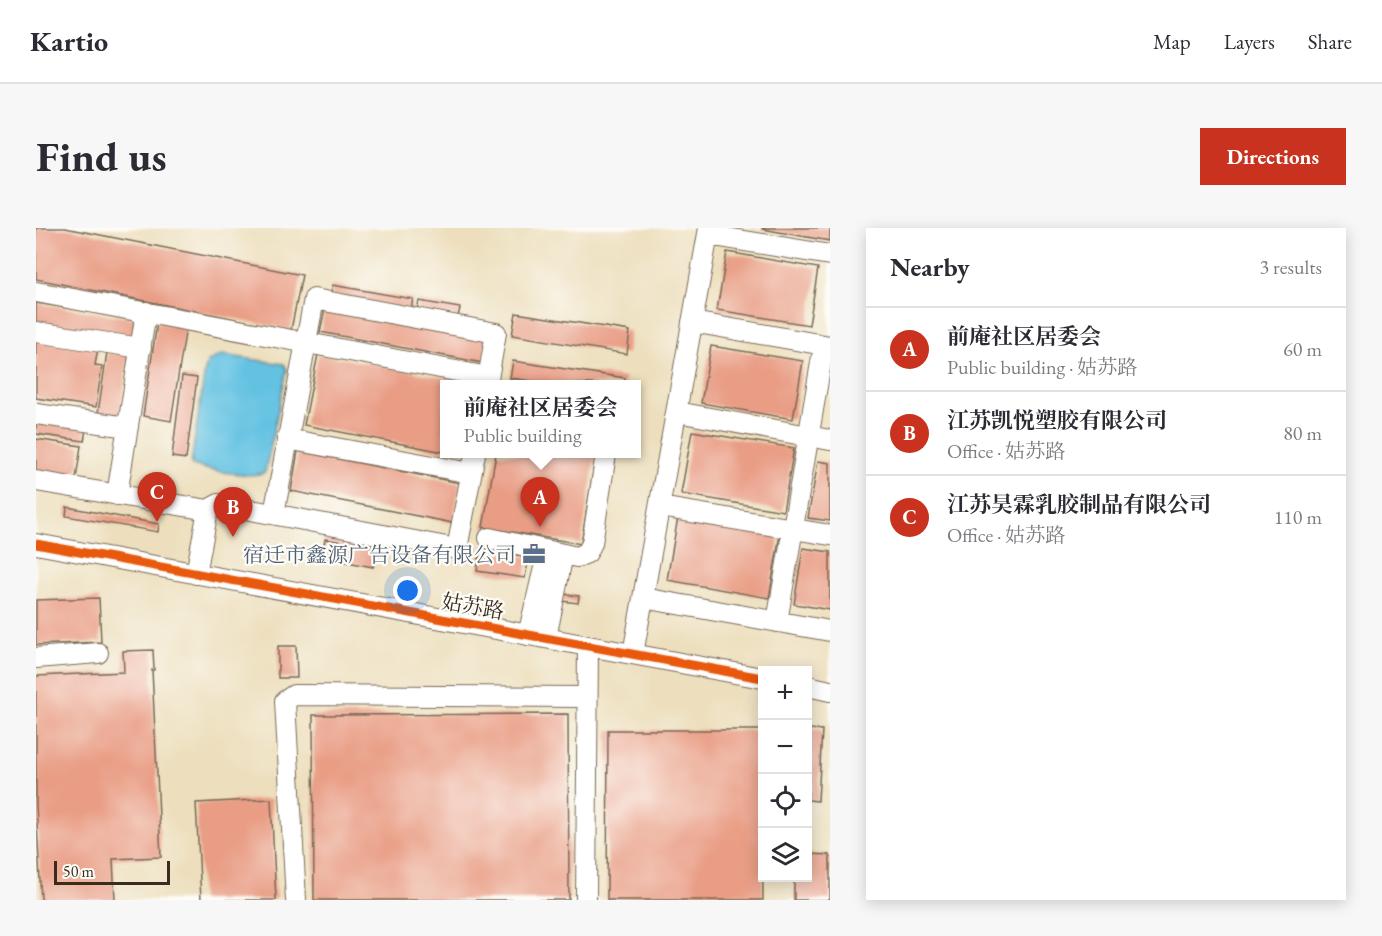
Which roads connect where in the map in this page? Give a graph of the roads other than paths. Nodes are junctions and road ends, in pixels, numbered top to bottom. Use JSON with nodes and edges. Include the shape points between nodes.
{"nodes":[{"id":1,"x":708,"y":231,"type":"edge"},
{"id":2,"x":830,"y":255,"type":"edge"},
{"id":3,"x":36,"y":292,"type":"edge"},
{"id":4,"x":146,"y":312,"type":"junction"},
{"id":5,"x":692,"y":322,"type":"junction"},
{"id":6,"x":36,"y":332,"type":"edge"},
{"id":7,"x":305,"y":341,"type":"junction"},
{"id":8,"x":827,"y":346,"type":"edge"},
{"id":9,"x":141,"y":348,"type":"junction"},
{"id":10,"x":488,"y":380,"type":"edge"},
{"id":11,"x":676,"y":412,"type":"junction"},
{"id":12,"x":36,"y":414,"type":"edge"},
{"id":13,"x":128,"y":427,"type":"junction"},
{"id":14,"x":808,"y":436,"type":"junction"},
{"id":15,"x":287,"y":439,"type":"junction"},
{"id":16,"x":830,"y":440,"type":"edge"},
{"id":17,"x":474,"y":458,"type":"edge"},
{"id":18,"x":605,"y":458,"type":"edge"},
{"id":19,"x":471,"y":473,"type":"junction"},
{"id":20,"x":36,"y":481,"type":"edge"},
{"id":21,"x":117,"y":495,"type":"junction"},
{"id":22,"x":660,"y":507,"type":"junction"},
{"id":23,"x":208,"y":510,"type":"junction"},
{"id":24,"x":274,"y":514,"type":"junction"},
{"id":25,"x":793,"y":529,"type":"junction"},
{"id":26,"x":830,"y":535,"type":"edge"},
{"id":27,"x":489,"y":538,"type":"dead end"},
{"id":28,"x":36,"y":544,"type":"edge"},
{"id":29,"x":556,"y":553,"type":"junction"},
{"id":30,"x":196,"y":574,"type":"junction"},
{"id":31,"x":644,"y":598,"type":"junction"},
{"id":32,"x":777,"y":622,"type":"junction"},
{"id":33,"x":830,"y":631,"type":"edge"},
{"id":34,"x":537,"y":637,"type":"junction"},
{"id":35,"x":588,"y":646,"type":"junction"},
{"id":36,"x":98,"y":653,"type":"dead end"},
{"id":37,"x":633,"y":654,"type":"junction"},
{"id":38,"x":36,"y":658,"type":"edge"},
{"id":39,"x":758,"y":677,"type":"edge"},
{"id":40,"x":812,"y":687,"type":"edge"},
{"id":41,"x":830,"y":690,"type":"edge"},
{"id":42,"x":587,"y":697,"type":"junction"},
{"id":43,"x":296,"y":900,"type":"edge"},
{"id":44,"x":586,"y":900,"type":"edge"}],
"edges":[{"from":1,"to":2,"type":"street"},
{"from":1,"to":5,"type":"street"},
{"from":3,"to":4,"type":"street"},
{"from":4,"to":7,"type":"street"},
{"from":4,"to":9,"type":"street"},
{"from":5,"to":8,"type":"street"},
{"from":5,"to":11,"type":"street"},
{"from":6,"to":9,"type":"street"},
{"from":7,"to":10,"type":"street"},
{"from":7,"to":10,"type":"street","via":[[314,299],[496,333]]},
{"from":7,"to":15,"type":"street"},
{"from":8,"to":14,"type":"street"},
{"from":9,"to":13,"type":"street"},
{"from":11,"to":14,"type":"street"},
{"from":11,"to":22,"type":"street"},
{"from":12,"to":13,"type":"street"},
{"from":13,"to":21,"type":"street"},
{"from":14,"to":16,"type":"street"},
{"from":14,"to":25,"type":"street"},
{"from":15,"to":19,"type":"street"},
{"from":15,"to":24,"type":"street"},
{"from":17,"to":19,"type":"street"},
{"from":18,"to":29,"type":"street","via":[[590,549],[582,556]]},
{"from":19,"to":24,"type":"street","via":[[457,549]]},
{"from":20,"to":21,"type":"street"},
{"from":21,"to":23,"type":"street"},
{"from":22,"to":25,"type":"street"},
{"from":22,"to":31,"type":"street"},
{"from":23,"to":24,"type":"street","via":[[219,504]]},
{"from":23,"to":30,"type":"street"},
{"from":25,"to":26,"type":"street"},
{"from":25,"to":32,"type":"street"},
{"from":27,"to":29,"type":"street"},
{"from":28,"to":30,"type":"street","name":"姑苏路"},
{"from":29,"to":34,"type":"street"},
{"from":30,"to":34,"type":"street","name":"姑苏路"},
{"from":31,"to":32,"type":"street"},
{"from":31,"to":37,"type":"street"},
{"from":32,"to":33,"type":"street"},
{"from":34,"to":35,"type":"street","name":"姑苏路"},
{"from":35,"to":37,"type":"street","name":"姑苏路"},
{"from":35,"to":42,"type":"street"},
{"from":36,"to":38,"type":"street"},
{"from":37,"to":39,"type":"street","name":"姑苏路"},
{"from":40,"to":41,"type":"street"},
{"from":42,"to":43,"type":"street","via":[[294,695],[285,701]]},
{"from":42,"to":44,"type":"street"}]}
